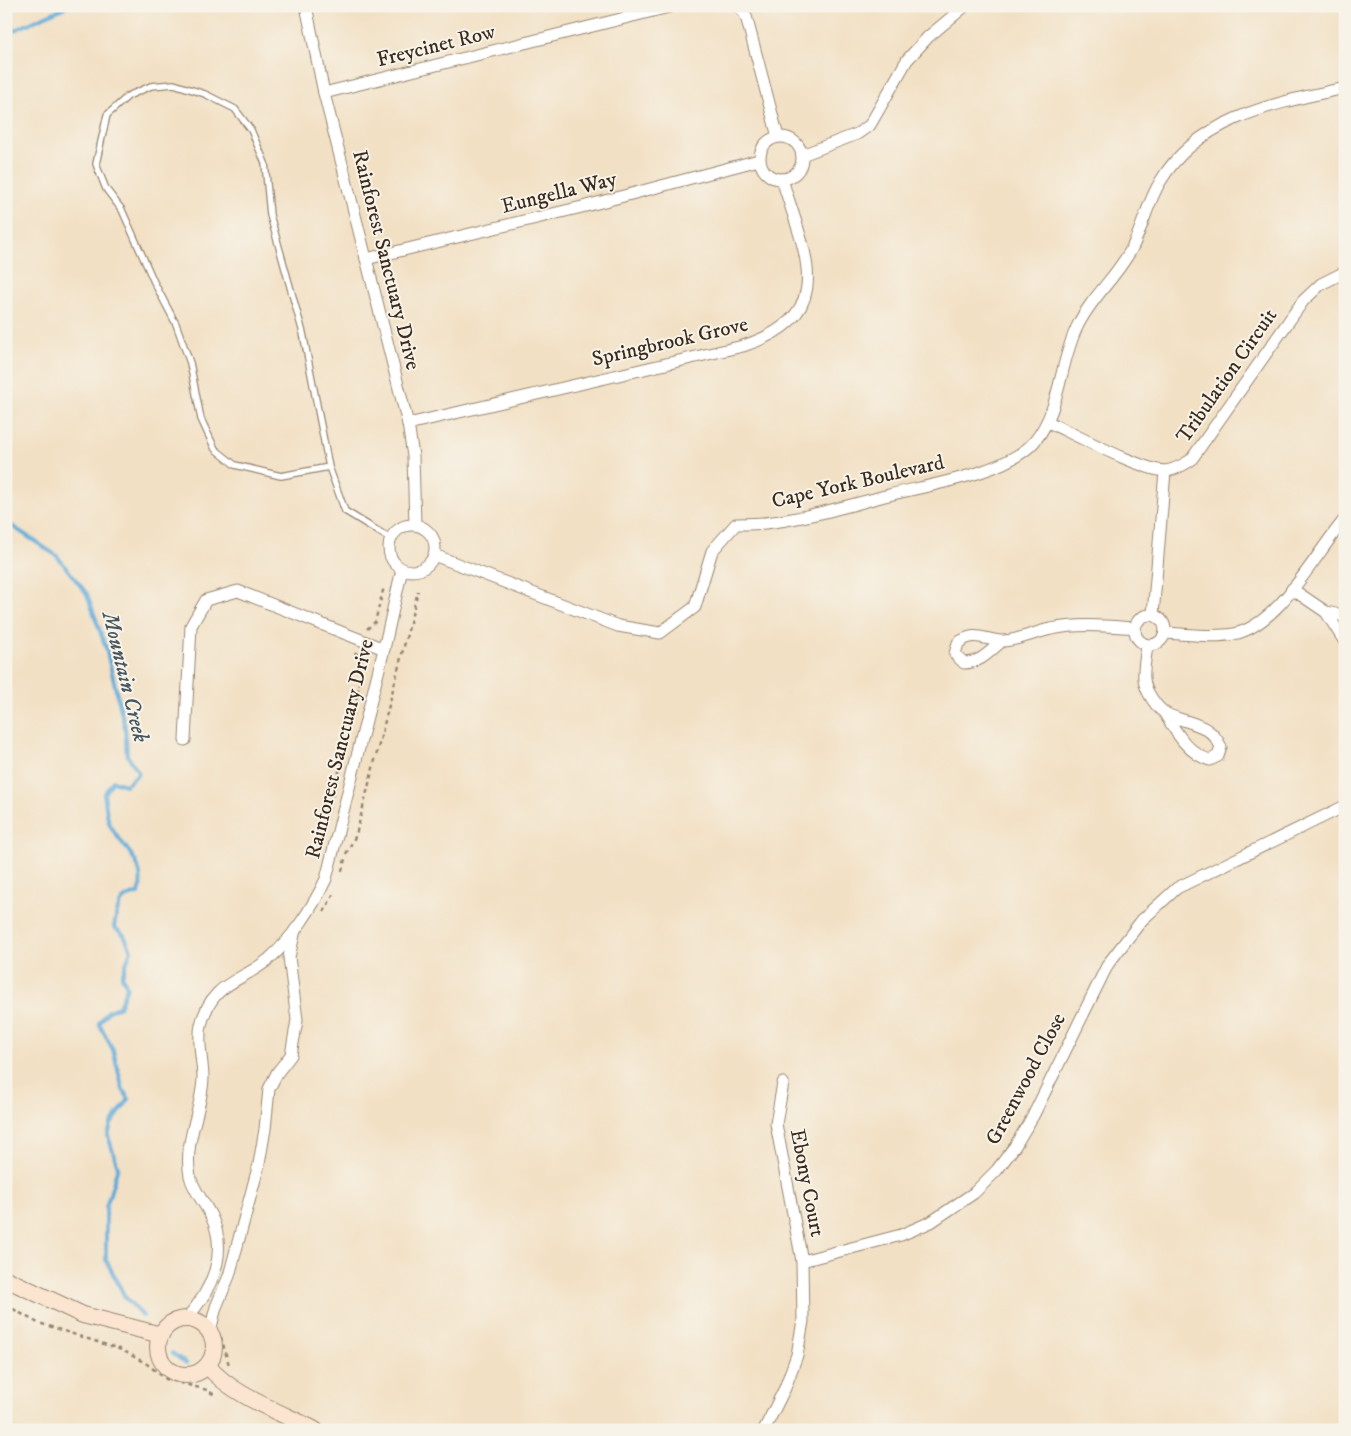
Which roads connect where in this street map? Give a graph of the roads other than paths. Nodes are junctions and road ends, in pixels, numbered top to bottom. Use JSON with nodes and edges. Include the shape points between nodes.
{"nodes":[{"id":1,"x":306,"y":6,"type":"edge"},
{"id":2,"x":673,"y":6,"type":"edge"},
{"id":3,"x":739,"y":6,"type":"edge"},
{"id":4,"x":965,"y":6,"type":"edge"},
{"id":5,"x":1345,"y":88,"type":"edge"},
{"id":6,"x":324,"y":93,"type":"junction"},
{"id":7,"x":778,"y":137,"type":"junction"},
{"id":8,"x":802,"y":156,"type":"junction"},
{"id":9,"x":759,"y":160,"type":"junction"},
{"id":10,"x":782,"y":179,"type":"junction"},
{"id":11,"x":366,"y":259,"type":"junction"},
{"id":12,"x":1345,"y":272,"type":"edge"},
{"id":13,"x":1048,"y":422,"type":"junction"},
{"id":14,"x":408,"y":424,"type":"junction"},
{"id":15,"x":329,"y":467,"type":"junction"},
{"id":16,"x":1165,"y":471,"type":"junction"},
{"id":17,"x":1345,"y":520,"type":"edge"},
{"id":18,"x":415,"y":525,"type":"junction"},
{"id":19,"x":391,"y":539,"type":"junction"},
{"id":20,"x":434,"y":555,"type":"junction"},
{"id":21,"x":402,"y":569,"type":"junction"},
{"id":22,"x":1292,"y":589,"type":"junction"},
{"id":23,"x":1326,"y":612,"type":"junction"},
{"id":24,"x":1153,"y":615,"type":"junction"},
{"id":25,"x":1345,"y":616,"type":"edge"},
{"id":26,"x":1136,"y":628,"type":"junction"},
{"id":27,"x":1165,"y":633,"type":"junction"},
{"id":28,"x":1002,"y":640,"type":"dead end"},
{"id":29,"x":1345,"y":642,"type":"edge"},
{"id":30,"x":1147,"y":645,"type":"junction"},
{"id":31,"x":384,"y":650,"type":"junction"},
{"id":32,"x":1166,"y":714,"type":"junction"},
{"id":33,"x":185,"y":740,"type":"dead end"},
{"id":34,"x":1345,"y":806,"type":"edge"},
{"id":35,"x":295,"y":930,"type":"junction"},
{"id":36,"x":783,"y":1083,"type":"dead end"},
{"id":37,"x":802,"y":1261,"type":"junction"},
{"id":38,"x":6,"y":1279,"type":"edge"},
{"id":39,"x":186,"y":1319,"type":"junction"},
{"id":40,"x":210,"y":1331,"type":"junction"},
{"id":41,"x":161,"y":1335,"type":"junction"},
{"id":42,"x":208,"y":1366,"type":"junction"},
{"id":43,"x":315,"y":1430,"type":"edge"},
{"id":44,"x":764,"y":1430,"type":"edge"}],
"edges":[{"from":1,"to":6,"type":"street","name":"Rainforest Sanctuary Drive"},
{"from":2,"to":6,"type":"street","name":"Freycinet Row"},
{"from":3,"to":7,"type":"street","via":[[746,16]]},
{"from":4,"to":8,"type":"street","via":[[906,60],[870,125]]},
{"from":5,"to":13,"type":"street","via":[[1231,119],[1199,137],[1178,155],[1149,204],[1120,268],[1076,327]]},
{"from":6,"to":11,"type":"street","name":"Rainforest Sanctuary Drive"},
{"from":7,"to":8,"type":"street","via":[[794,141]]},
{"from":7,"to":9,"type":"street","via":[[764,144]]},
{"from":8,"to":10,"type":"street","via":[[797,171]]},
{"from":9,"to":10,"type":"street","via":[[769,176]]},
{"from":9,"to":11,"type":"street","name":"Eungella Way"},
{"from":10,"to":14,"type":"street","name":"Springbrook Grove","via":[[808,279],[808,293],[802,307],[783,328],[743,346]]},
{"from":11,"to":14,"type":"street","name":"Rainforest Sanctuary Drive"},
{"from":12,"to":16,"type":"street","name":"Tribulation Circuit","via":[[1321,284],[1303,301],[1190,460]]},
{"from":13,"to":16,"type":"street","via":[[1142,465]]},
{"from":13,"to":20,"type":"street","name":"Cape York Boulevard","via":[[1033,443],[1014,458],[978,472],[806,517],[736,524],[712,551],[695,607],[660,633],[618,626]]},
{"from":14,"to":18,"type":"street","name":"Rainforest Sanctuary Drive","via":[[413,456]]},
{"from":15,"to":15,"type":"lane","via":[[303,333],[270,215],[265,163],[251,130],[235,109],[205,94],[174,84],[151,86],[128,96],[107,115],[96,164],[106,189],[122,210],[176,324],[190,363],[201,419],[214,449],[235,465],[281,476]]},
{"from":15,"to":19,"type":"lane","via":[[345,511]]},
{"from":16,"to":24,"type":"street"},
{"from":17,"to":22,"type":"street"},
{"from":18,"to":19,"type":"street","via":[[401,528]]},
{"from":18,"to":20,"type":"street","via":[[431,536]]},
{"from":19,"to":21,"type":"street","via":[[389,553]]},
{"from":20,"to":21,"type":"street","via":[[423,568],[415,571]]},
{"from":21,"to":31,"type":"street","name":"Rainforest Sanctuary Drive"},
{"from":22,"to":23,"type":"street"},
{"from":22,"to":27,"type":"street","via":[[1267,617],[1236,633]]},
{"from":23,"to":25,"type":"street"},
{"from":23,"to":29,"type":"street"},
{"from":24,"to":26,"type":"street","via":[[1143,617]]},
{"from":24,"to":27,"type":"street","via":[[1163,622]]},
{"from":26,"to":28,"type":"street","via":[[1098,624],[1052,629]]},
{"from":26,"to":30,"type":"street","via":[[1138,639]]},
{"from":27,"to":30,"type":"street","via":[[1159,642]]},
{"from":30,"to":32,"type":"street","via":[[1144,668],[1147,690]]},
{"from":31,"to":33,"type":"street","via":[[238,591],[206,600],[192,626]]},
{"from":31,"to":35,"type":"street","name":"Rainforest Sanctuary Drive","via":[[326,879],[316,901]]},
{"from":32,"to":32,"type":"street","via":[[1202,726],[1220,743],[1218,756],[1210,760],[1203,758],[1189,747],[1180,739]]},
{"from":34,"to":37,"type":"street","name":"Greenwood Close","via":[[1178,888],[1142,920],[1108,964],[1015,1146],[974,1193],[931,1222],[901,1235]]},
{"from":35,"to":39,"type":"street","name":"Rainforest Sanctuary Drive","via":[[267,960],[216,994],[201,1026],[203,1079],[189,1148],[190,1176],[212,1218],[218,1237],[219,1257],[206,1292]]},
{"from":35,"to":40,"type":"street","name":"Rainforest Sanctuary Drive","via":[[289,957],[297,1020],[291,1055],[269,1089],[258,1164],[229,1276]]},
{"from":36,"to":37,"type":"street","name":"Ebony Court","via":[[776,1124]]},
{"from":37,"to":44,"type":"street","via":[[803,1321],[797,1354],[785,1388]]},
{"from":38,"to":41,"type":"street","via":[[83,1315]]},
{"from":39,"to":40,"type":"street","via":[[195,1320]]},
{"from":39,"to":41,"type":"street","via":[[171,1323]]},
{"from":40,"to":42,"type":"street","via":[[215,1348]]},
{"from":41,"to":42,"type":"street","via":[[158,1353],[175,1374],[193,1375]]},
{"from":42,"to":43,"type":"street","via":[[248,1397]]}]}
